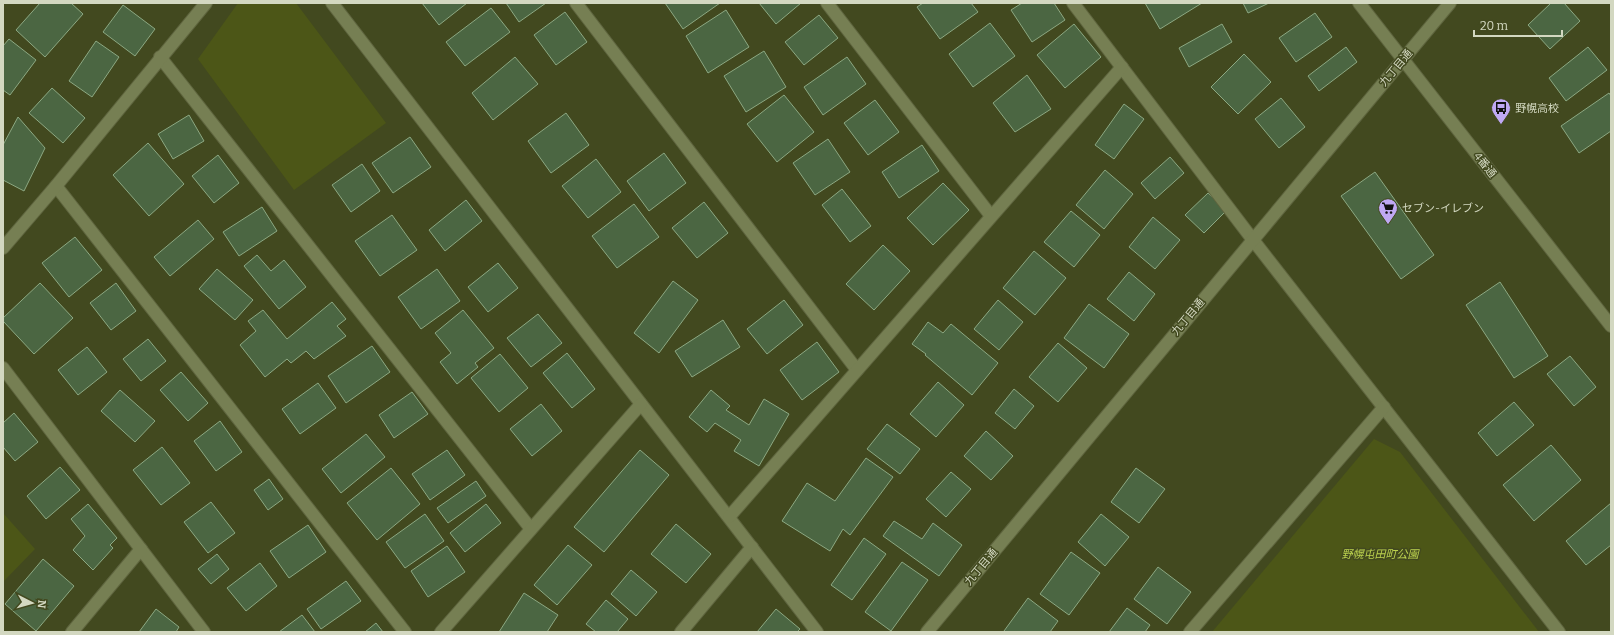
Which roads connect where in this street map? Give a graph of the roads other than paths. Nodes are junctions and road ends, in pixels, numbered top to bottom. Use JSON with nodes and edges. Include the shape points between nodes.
{"nodes":[{"id":1,"x":206,"y":3,"type":"edge"},
{"id":2,"x":332,"y":3,"type":"edge"},
{"id":3,"x":576,"y":3,"type":"edge"},
{"id":4,"x":827,"y":3,"type":"edge"},
{"id":5,"x":1073,"y":3,"type":"edge"},
{"id":6,"x":1359,"y":3,"type":"edge"},
{"id":7,"x":1450,"y":3,"type":"edge"},
{"id":8,"x":160,"y":57,"type":"junction"},
{"id":9,"x":1403,"y":59,"type":"junction"},
{"id":10,"x":1122,"y":67,"type":"junction"},
{"id":11,"x":56,"y":186,"type":"junction"},
{"id":12,"x":991,"y":216,"type":"junction"},
{"id":13,"x":1253,"y":240,"type":"junction"},
{"id":14,"x":3,"y":248,"type":"edge"},
{"id":15,"x":1611,"y":326,"type":"edge"},
{"id":16,"x":3,"y":368,"type":"edge"},
{"id":17,"x":857,"y":370,"type":"junction"},
{"id":18,"x":641,"y":404,"type":"junction"},
{"id":19,"x":1384,"y":407,"type":"junction"},
{"id":20,"x":729,"y":517,"type":"junction"},
{"id":21,"x":531,"y":528,"type":"junction"},
{"id":22,"x":752,"y":547,"type":"junction"},
{"id":23,"x":141,"y":549,"type":"junction"},
{"id":24,"x":72,"y":632,"type":"edge"},
{"id":25,"x":204,"y":632,"type":"edge"},
{"id":26,"x":405,"y":632,"type":"edge"},
{"id":27,"x":441,"y":632,"type":"edge"},
{"id":28,"x":681,"y":632,"type":"edge"},
{"id":29,"x":817,"y":632,"type":"edge"},
{"id":30,"x":927,"y":632,"type":"edge"},
{"id":31,"x":1190,"y":632,"type":"edge"},
{"id":32,"x":1559,"y":632,"type":"edge"}],
"edges":[{"from":1,"to":8,"type":"street"},
{"from":2,"to":18,"type":"street"},
{"from":3,"to":17,"type":"street"},
{"from":4,"to":12,"type":"street"},
{"from":5,"to":10,"type":"street"},
{"from":6,"to":9,"type":"street","name":"4番通"},
{"from":7,"to":9,"type":"street","name":"九丁目通"},
{"from":8,"to":11,"type":"street"},
{"from":8,"to":21,"type":"street"},
{"from":9,"to":13,"type":"street","name":"九丁目通"},
{"from":9,"to":15,"type":"street","name":"4番通"},
{"from":10,"to":12,"type":"street"},
{"from":10,"to":13,"type":"street"},
{"from":11,"to":14,"type":"street"},
{"from":11,"to":26,"type":"street"},
{"from":12,"to":17,"type":"street"},
{"from":13,"to":19,"type":"street"},
{"from":13,"to":30,"type":"street","name":"九丁目通"},
{"from":16,"to":23,"type":"street"},
{"from":17,"to":20,"type":"street"},
{"from":18,"to":20,"type":"street"},
{"from":18,"to":21,"type":"street"},
{"from":19,"to":31,"type":"street"},
{"from":19,"to":32,"type":"street"},
{"from":20,"to":22,"type":"street"},
{"from":21,"to":27,"type":"street"},
{"from":22,"to":28,"type":"street"},
{"from":22,"to":29,"type":"street"},
{"from":23,"to":24,"type":"street"},
{"from":23,"to":25,"type":"street"}]}
